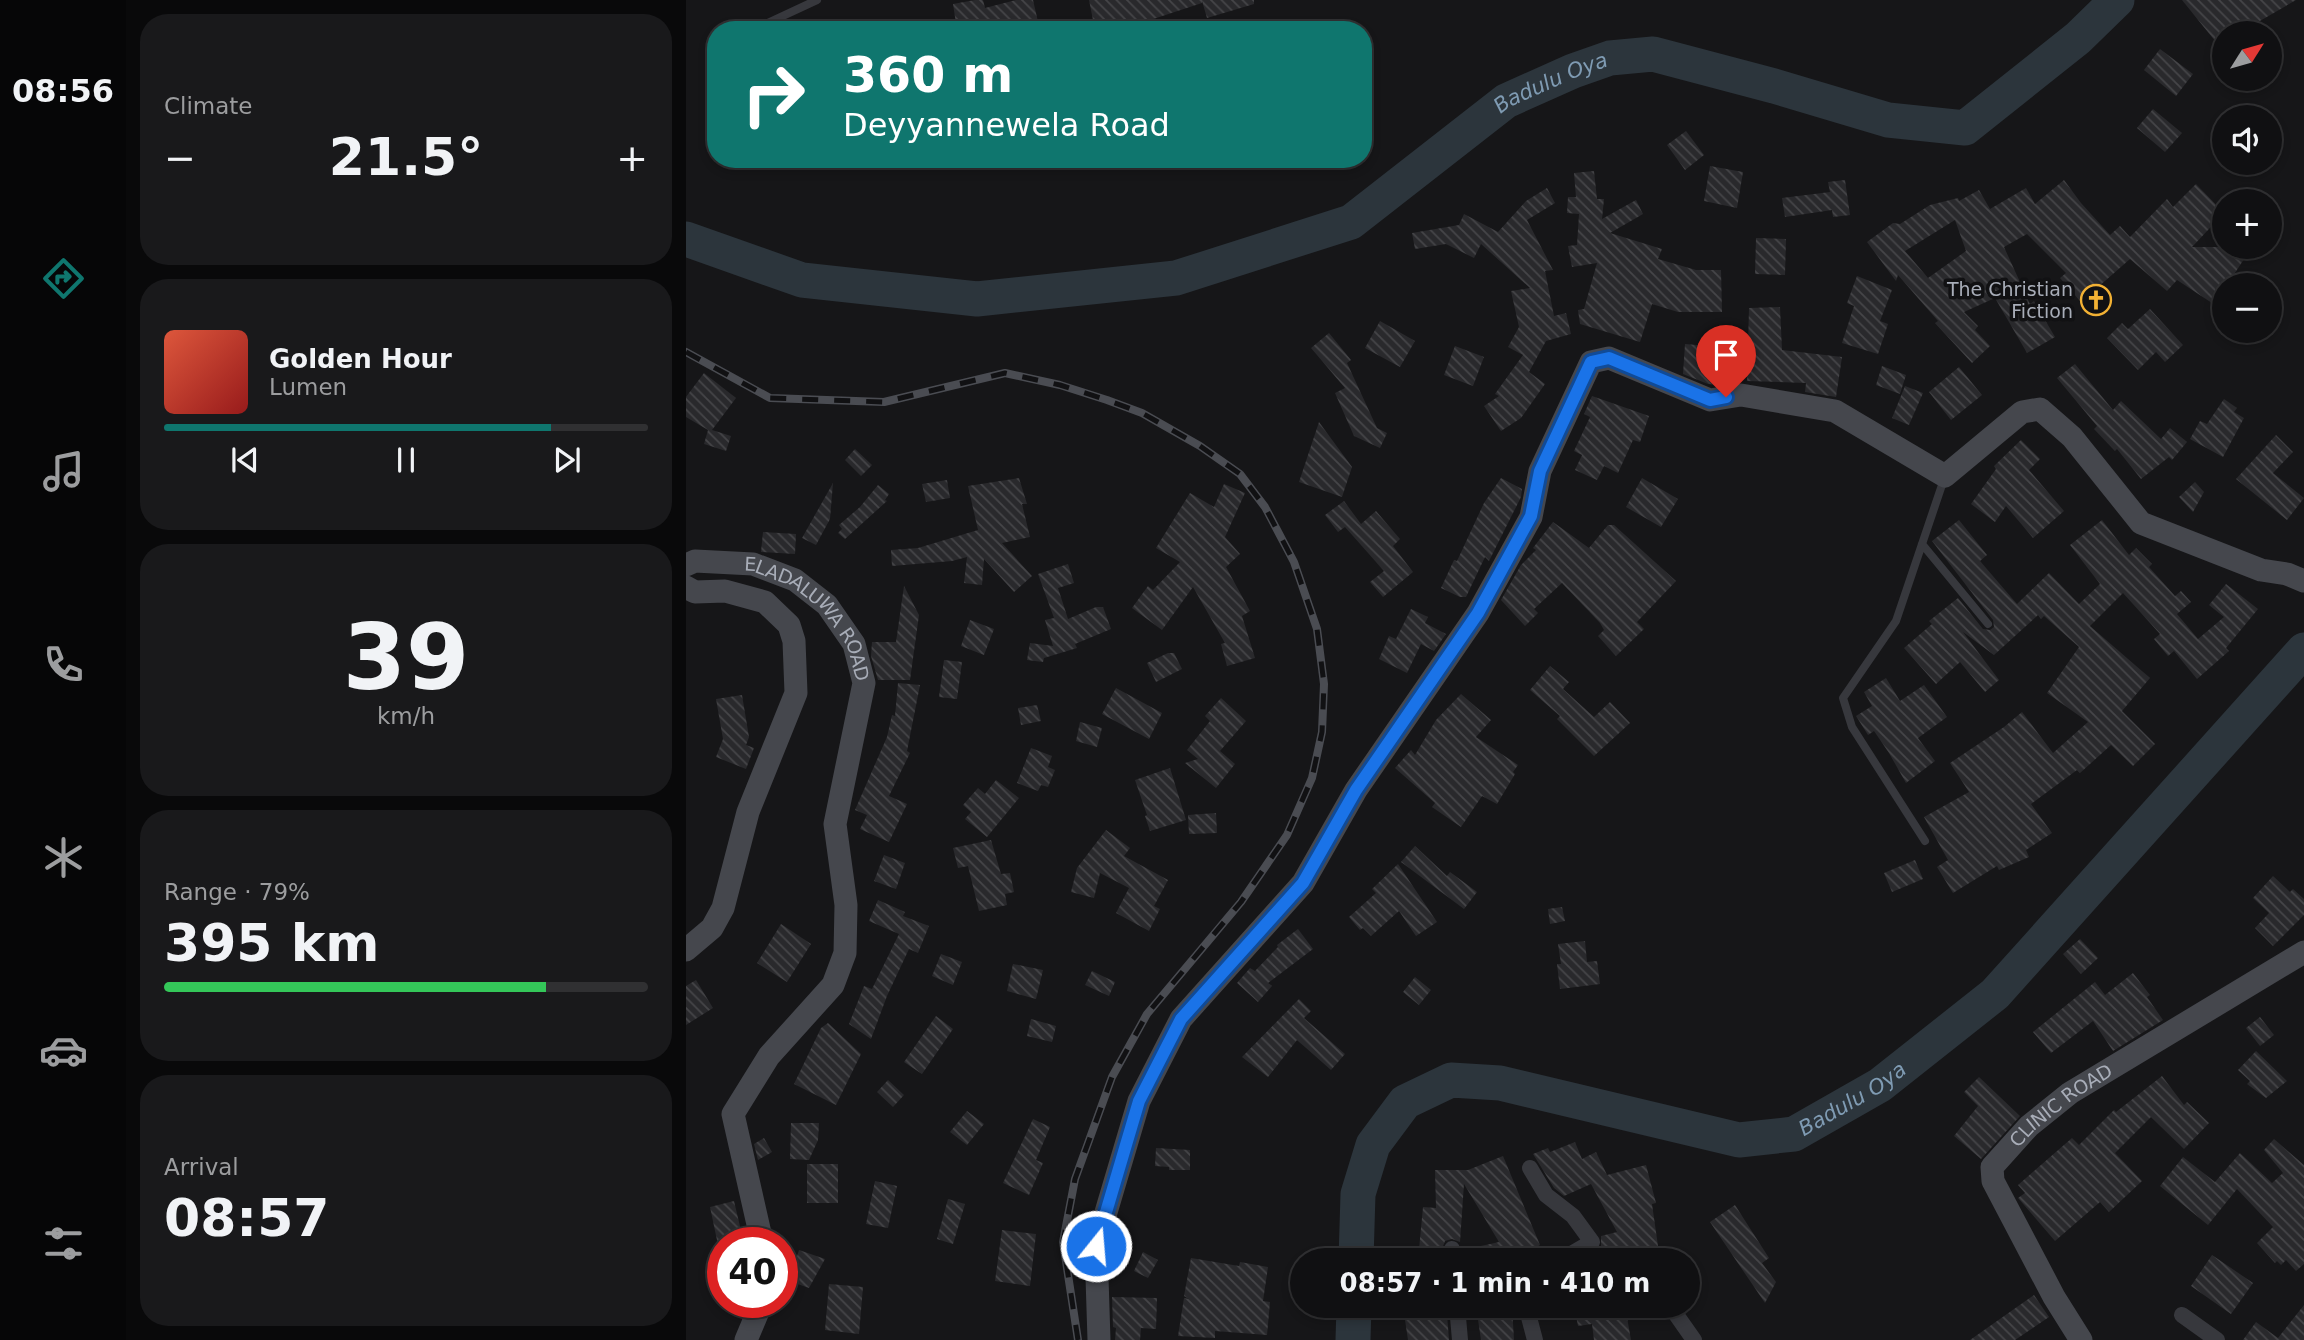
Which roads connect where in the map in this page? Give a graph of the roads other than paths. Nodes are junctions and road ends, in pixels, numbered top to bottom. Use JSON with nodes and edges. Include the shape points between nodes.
{"nodes":[{"id":1,"x":817,"y":0,"type":"edge"},
{"id":2,"x":772,"y":21,"type":"edge"},
{"id":3,"x":1945,"y":476,"type":"junction"},
{"id":4,"x":1922,"y":544,"type":"junction"},
{"id":5,"x":686,"y":565,"type":"edge"},
{"id":6,"x":2304,"y":582,"type":"edge"},
{"id":7,"x":686,"y":587,"type":"edge"},
{"id":8,"x":1988,"y":624,"type":"dead end"},
{"id":9,"x":1925,"y":841,"type":"dead end"},
{"id":10,"x":686,"y":950,"type":"edge"},
{"id":11,"x":2304,"y":952,"type":"edge"},
{"id":12,"x":1530,"y":1168,"type":"dead end"},
{"id":13,"x":759,"y":1227,"type":"edge"},
{"id":14,"x":1582,"y":1248,"type":"edge"},
{"id":15,"x":2182,"y":1315,"type":"dead end"},
{"id":16,"x":755,"y":1318,"type":"edge"},
{"id":17,"x":1458,"y":1318,"type":"edge"},
{"id":18,"x":1529,"y":1318,"type":"edge"},
{"id":19,"x":1679,"y":1318,"type":"edge"},
{"id":20,"x":746,"y":1340,"type":"edge"},
{"id":21,"x":1099,"y":1340,"type":"edge"},
{"id":22,"x":1460,"y":1340,"type":"edge"},
{"id":23,"x":1535,"y":1340,"type":"edge"},
{"id":24,"x":1694,"y":1340,"type":"edge"},
{"id":25,"x":2081,"y":1340,"type":"edge"},
{"id":26,"x":2217,"y":1340,"type":"edge"}],
"edges":[{"from":1,"to":2,"type":"lane"},
{"from":3,"to":4,"type":"lane"},
{"from":3,"to":6,"type":"street","via":[[2022,412],[2040,409],[2072,437],[2141,523],[2260,570]]},
{"from":3,"to":21,"type":"street","via":[[1835,411],[1741,395],[1710,400],[1609,358],[1591,362],[1540,471],[1531,516],[1478,613],[1356,790],[1303,883],[1181,1019],[1139,1101],[1096,1246]]},
{"from":4,"to":8,"type":"lane"},
{"from":4,"to":9,"type":"lane","via":[[1896,621],[1843,698],[1852,727]]},
{"from":5,"to":13,"type":"street","name":"ELADALUWA ROAD","via":[[695,561],[753,564],[794,580],[827,605],[853,644],[864,683],[835,824],[846,905],[845,953],[832,985],[769,1056],[733,1114]]},
{"from":7,"to":10,"type":"street","name":"ELADALUWA ROAD","via":[[765,602],[789,625],[796,693],[748,812],[723,908],[712,928]]},
{"from":11,"to":25,"type":"street","name":"CLINIC ROAD","via":[[2070,1093],[2029,1126],[1992,1167],[1993,1181]]},
{"from":12,"to":14,"type":"street","via":[[1546,1195],[1573,1216],[1592,1242]]},
{"from":15,"to":26,"type":"street"},
{"from":16,"to":20,"type":"street"},
{"from":17,"to":22,"type":"street"},
{"from":18,"to":23,"type":"street"},
{"from":19,"to":24,"type":"street"}]}
